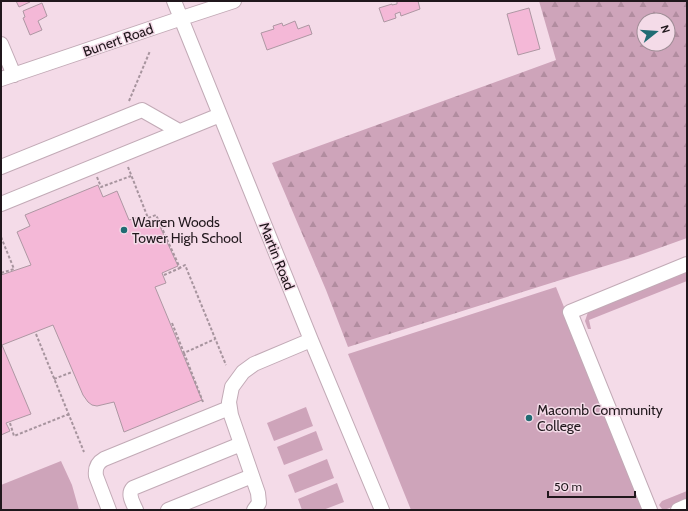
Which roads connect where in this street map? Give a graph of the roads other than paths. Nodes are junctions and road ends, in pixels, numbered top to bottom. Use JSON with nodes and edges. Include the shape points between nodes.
{"nodes":[{"id":1,"x":174,"y":1,"type":"edge"},
{"id":2,"x":234,"y":1,"type":"edge"},
{"id":3,"x":182,"y":18,"type":"junction"},
{"id":4,"x":1,"y":44,"type":"edge"},
{"id":5,"x":7,"y":77,"type":"edge"},
{"id":6,"x":220,"y":115,"type":"junction"},
{"id":7,"x":179,"y":131,"type":"junction"},
{"id":8,"x":1,"y":167,"type":"edge"},
{"id":9,"x":1,"y":204,"type":"edge"},
{"id":10,"x":687,"y":264,"type":"edge"},
{"id":11,"x":311,"y":340,"type":"junction"},
{"id":12,"x":229,"y":408,"type":"junction"},
{"id":13,"x":241,"y":444,"type":"junction"},
{"id":14,"x":252,"y":476,"type":"junction"},
{"id":15,"x":256,"y":506,"type":"edge"},
{"id":16,"x":687,"y":506,"type":"edge"},
{"id":17,"x":109,"y":510,"type":"edge"},
{"id":18,"x":136,"y":510,"type":"edge"},
{"id":19,"x":168,"y":510,"type":"edge"},
{"id":20,"x":382,"y":510,"type":"edge"},
{"id":21,"x":650,"y":510,"type":"edge"},
{"id":22,"x":678,"y":510,"type":"edge"}],
"edges":[{"from":1,"to":3,"type":"street","name":"Martin Road"},
{"from":2,"to":3,"type":"street","name":"Bunert Road"},
{"from":3,"to":5,"type":"street","name":"Bunert Road"},
{"from":3,"to":6,"type":"street","name":"Martin Road"},
{"from":4,"to":5,"type":"street"},
{"from":6,"to":7,"type":"street"},
{"from":6,"to":11,"type":"street","name":"Martin Road"},
{"from":7,"to":8,"type":"street","via":[[142,110]]},
{"from":7,"to":9,"type":"street"},
{"from":10,"to":21,"type":"street","via":[[570,312]]},
{"from":11,"to":12,"type":"street","via":[[259,360],[249,367],[237,378],[232,387]]},
{"from":11,"to":20,"type":"street","name":"Martin Road"},
{"from":12,"to":13,"type":"street"},
{"from":12,"to":17,"type":"street","via":[[104,459],[98,464],[96,476]]},
{"from":13,"to":14,"type":"street"},
{"from":13,"to":18,"type":"street","via":[[133,488],[130,494]]},
{"from":14,"to":15,"type":"street","via":[[258,493]]},
{"from":14,"to":19,"type":"street"},
{"from":16,"to":22,"type":"street"}]}
